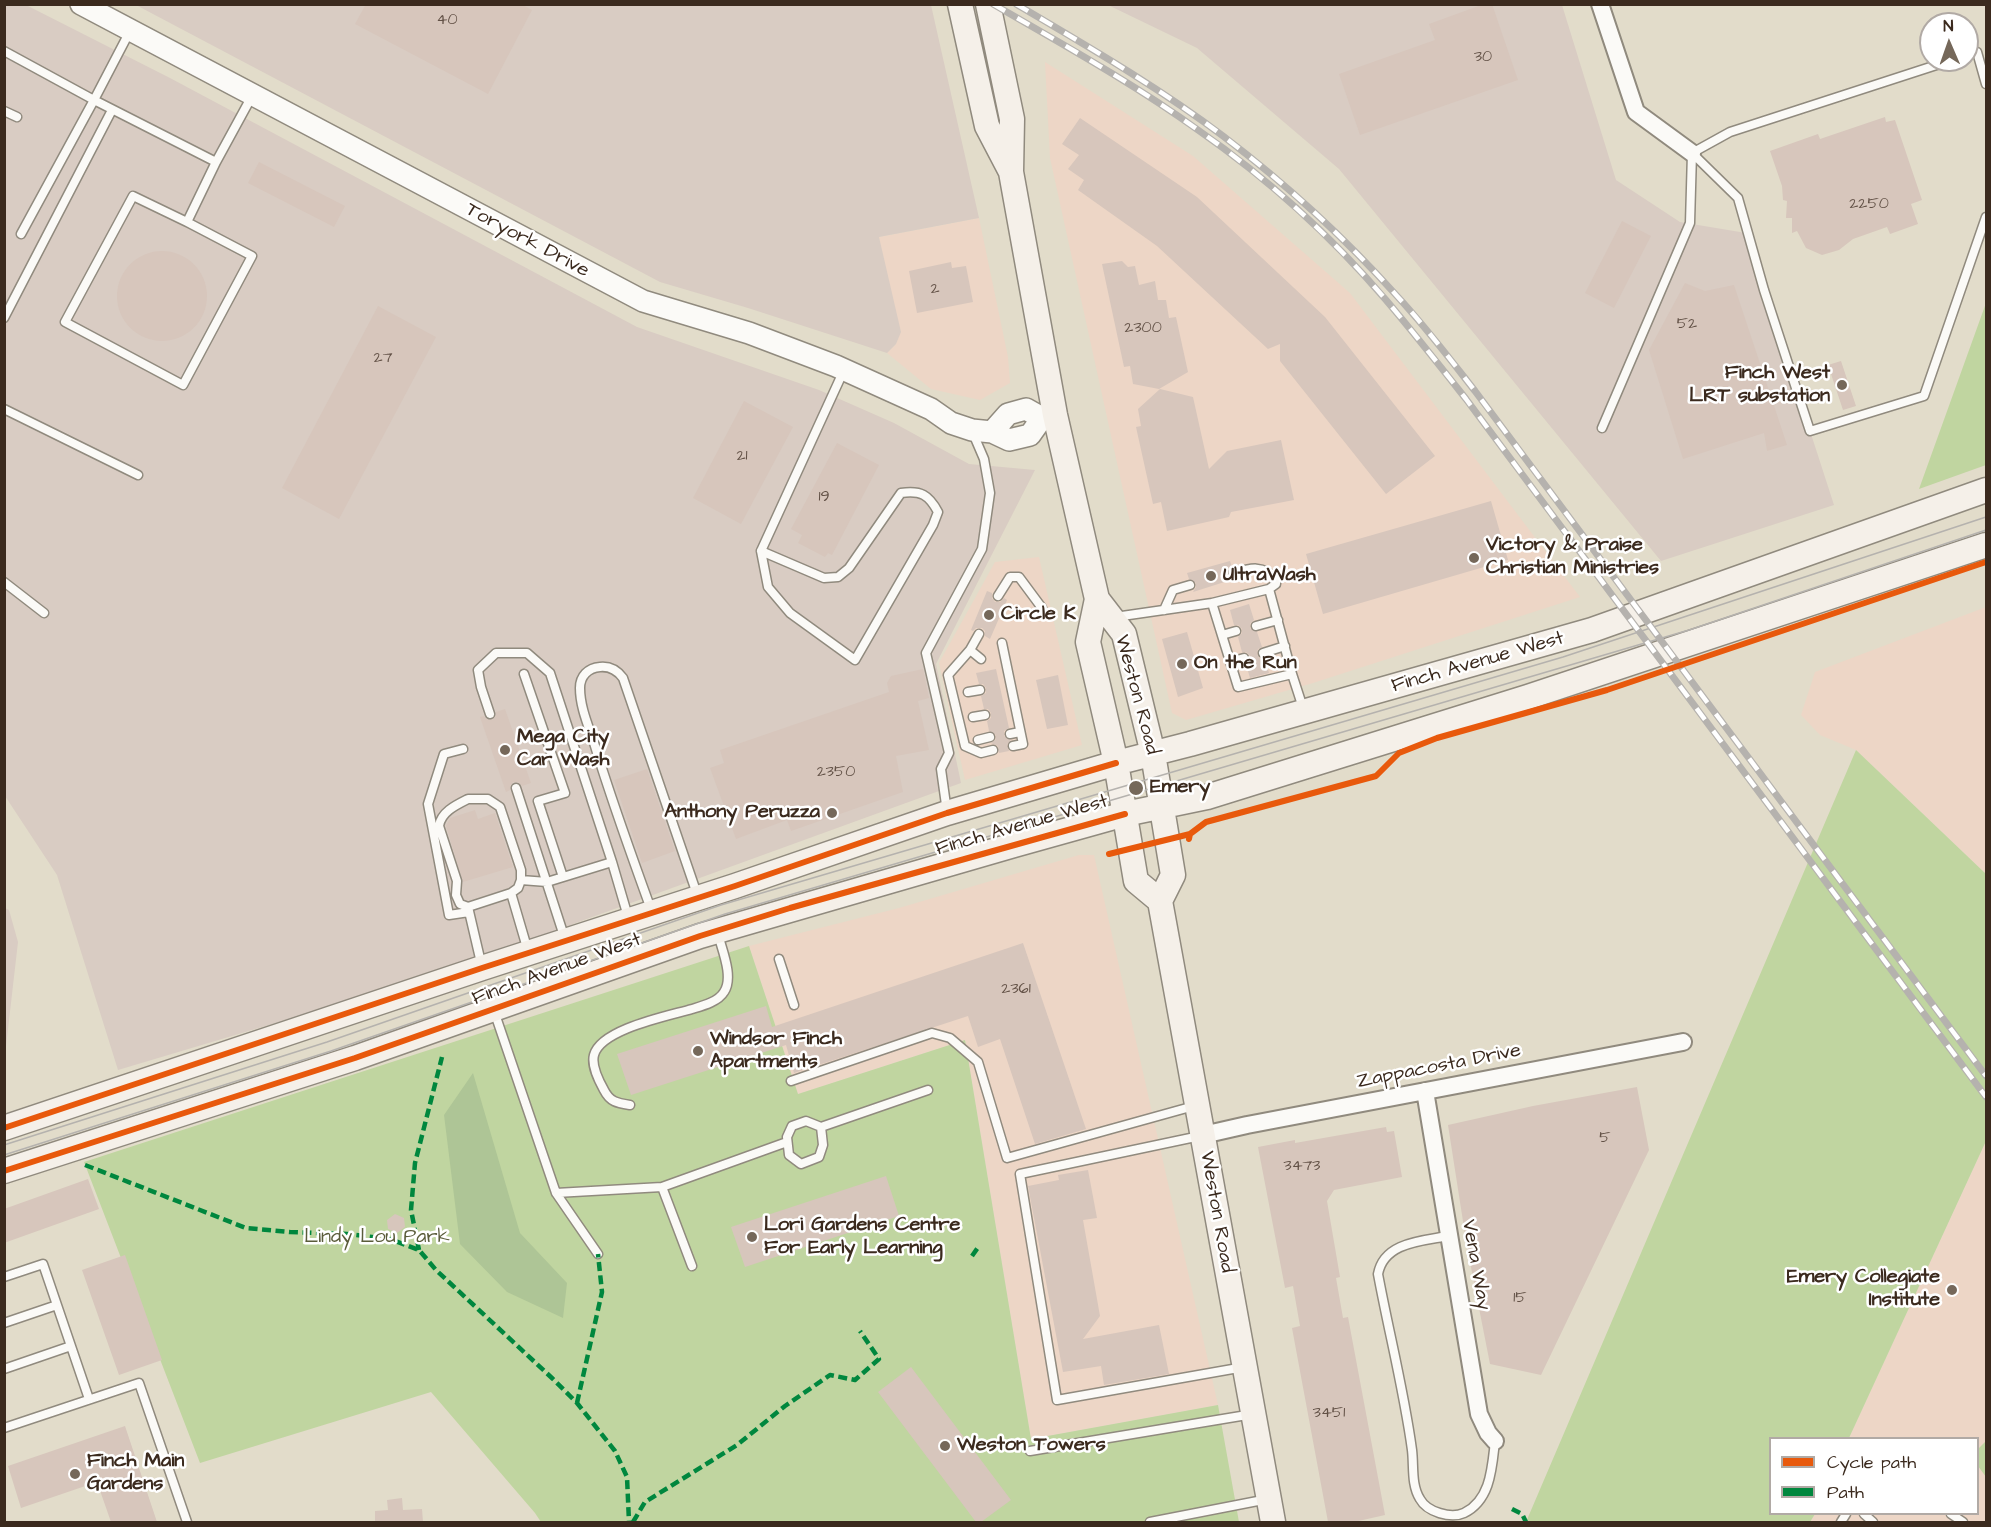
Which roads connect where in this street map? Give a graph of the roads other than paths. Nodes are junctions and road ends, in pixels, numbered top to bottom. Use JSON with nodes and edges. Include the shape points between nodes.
{"nodes":[{"id":1,"x":81,"y":4,"type":"edge"},
{"id":2,"x":960,"y":4,"type":"edge"},
{"id":3,"x":988,"y":4,"type":"edge"},
{"id":4,"x":1600,"y":4,"type":"edge"},
{"id":5,"x":130,"y":30,"type":"junction"},
{"id":6,"x":4,"y":51,"type":"edge"},
{"id":7,"x":1979,"y":59,"type":"edge"},
{"id":8,"x":1919,"y":71,"type":"edge"},
{"id":9,"x":1986,"y":84,"type":"edge"},
{"id":10,"x":252,"y":95,"type":"junction"},
{"id":11,"x":94,"y":100,"type":"junction"},
{"id":12,"x":112,"y":110,"type":"junction"},
{"id":13,"x":4,"y":111,"type":"edge"},
{"id":14,"x":17,"y":117,"type":"dead end"},
{"id":15,"x":1692,"y":153,"type":"junction"},
{"id":16,"x":216,"y":162,"type":"junction"},
{"id":17,"x":1011,"y":172,"type":"junction"},
{"id":18,"x":1986,"y":217,"type":"edge"},
{"id":19,"x":187,"y":222,"type":"junction"},
{"id":20,"x":21,"y":234,"type":"dead end"},
{"id":21,"x":4,"y":318,"type":"edge"},
{"id":22,"x":844,"y":370,"type":"junction"},
{"id":23,"x":4,"y":410,"type":"edge"},
{"id":24,"x":1048,"y":416,"type":"junction"},
{"id":25,"x":1602,"y":428,"type":"dead end"},
{"id":26,"x":982,"y":431,"type":"junction"},
{"id":27,"x":138,"y":475,"type":"dead end"},
{"id":28,"x":1986,"y":490,"type":"edge"},
{"id":29,"x":1986,"y":544,"type":"edge"},
{"id":30,"x":761,"y":551,"type":"junction"},
{"id":31,"x":1233,"y":573,"type":"dead end"},
{"id":32,"x":4,"y":582,"type":"edge"},
{"id":33,"x":1190,"y":585,"type":"dead end"},
{"id":34,"x":1269,"y":589,"type":"junction"},
{"id":35,"x":998,"y":596,"type":"dead end"},
{"id":36,"x":1212,"y":603,"type":"junction"},
{"id":37,"x":1042,"y":608,"type":"dead end"},
{"id":38,"x":1105,"y":608,"type":"junction"},
{"id":39,"x":1164,"y":610,"type":"junction"},
{"id":40,"x":44,"y":613,"type":"dead end"},
{"id":41,"x":1278,"y":620,"type":"junction"},
{"id":42,"x":1256,"y":626,"type":"dead end"},
{"id":43,"x":1236,"y":632,"type":"dead end"},
{"id":44,"x":979,"y":634,"type":"dead end"},
{"id":45,"x":1222,"y":635,"type":"junction"},
{"id":46,"x":1002,"y":643,"type":"dead end"},
{"id":47,"x":1285,"y":646,"type":"junction"},
{"id":48,"x":970,"y":650,"type":"junction"},
{"id":49,"x":1263,"y":653,"type":"dead end"},
{"id":50,"x":1244,"y":658,"type":"dead end"},
{"id":51,"x":981,"y":659,"type":"dead end"},
{"id":52,"x":1230,"y":662,"type":"junction"},
{"id":53,"x":524,"y":674,"type":"dead end"},
{"id":54,"x":1292,"y":674,"type":"junction"},
{"id":55,"x":1010,"y":683,"type":"junction"},
{"id":56,"x":1000,"y":685,"type":"dead end"},
{"id":57,"x":980,"y":690,"type":"dead end"},
{"id":58,"x":968,"y":692,"type":"dead end"},
{"id":59,"x":1015,"y":707,"type":"junction"},
{"id":60,"x":1005,"y":710,"type":"dead end"},
{"id":61,"x":1304,"y":712,"type":"junction"},
{"id":62,"x":490,"y":714,"type":"dead end"},
{"id":63,"x":985,"y":715,"type":"dead end"},
{"id":64,"x":973,"y":717,"type":"dead end"},
{"id":65,"x":1020,"y":732,"type":"junction"},
{"id":66,"x":1010,"y":734,"type":"dead end"},
{"id":67,"x":990,"y":737,"type":"dead end"},
{"id":68,"x":978,"y":740,"type":"dead end"},
{"id":69,"x":1013,"y":746,"type":"dead end"},
{"id":70,"x":463,"y":749,"type":"dead end"},
{"id":71,"x":993,"y":750,"type":"dead end"},
{"id":72,"x":1153,"y":754,"type":"junction"},
{"id":73,"x":1116,"y":763,"type":"junction"},
{"id":74,"x":516,"y":788,"type":"dead end"},
{"id":75,"x":1161,"y":807,"type":"junction"},
{"id":76,"x":947,"y":813,"type":"junction"},
{"id":77,"x":1125,"y":814,"type":"junction"},
{"id":78,"x":612,"y":862,"type":"junction"},
{"id":79,"x":562,"y":877,"type":"junction"},
{"id":80,"x":521,"y":880,"type":"junction"},
{"id":81,"x":548,"y":882,"type":"junction"},
{"id":82,"x":511,"y":893,"type":"junction"},
{"id":83,"x":698,"y":898,"type":"junction"},
{"id":84,"x":1160,"y":901,"type":"junction"},
{"id":85,"x":468,"y":909,"type":"junction"},
{"id":86,"x":652,"y":913,"type":"junction"},
{"id":87,"x":629,"y":920,"type":"junction"},
{"id":88,"x":717,"y":931,"type":"junction"},
{"id":89,"x":565,"y":941,"type":"junction"},
{"id":90,"x":528,"y":953,"type":"junction"},
{"id":91,"x":779,"y":959,"type":"dead end"},
{"id":92,"x":482,"y":968,"type":"junction"},
{"id":93,"x":794,"y":1005,"type":"dead end"},
{"id":94,"x":494,"y":1011,"type":"junction"},
{"id":95,"x":1683,"y":1042,"type":"dead end"},
{"id":96,"x":792,"y":1081,"type":"dead end"},
{"id":97,"x":928,"y":1090,"type":"dead end"},
{"id":98,"x":1425,"y":1091,"type":"junction"},
{"id":99,"x":630,"y":1105,"type":"dead end"},
{"id":100,"x":1197,"y":1105,"type":"junction"},
{"id":101,"x":821,"y":1127,"type":"junction"},
{"id":102,"x":4,"y":1128,"type":"edge"},
{"id":103,"x":1203,"y":1135,"type":"junction"},
{"id":104,"x":788,"y":1142,"type":"junction"},
{"id":105,"x":4,"y":1171,"type":"edge"},
{"id":106,"x":662,"y":1187,"type":"junction"},
{"id":107,"x":556,"y":1193,"type":"junction"},
{"id":108,"x":1448,"y":1236,"type":"junction"},
{"id":109,"x":598,"y":1254,"type":"dead end"},
{"id":110,"x":692,"y":1266,"type":"dead end"},
{"id":111,"x":4,"y":1277,"type":"edge"},
{"id":112,"x":57,"y":1305,"type":"junction"},
{"id":113,"x":4,"y":1323,"type":"edge"},
{"id":114,"x":71,"y":1346,"type":"junction"},
{"id":115,"x":1245,"y":1367,"type":"junction"},
{"id":116,"x":4,"y":1369,"type":"edge"},
{"id":117,"x":89,"y":1400,"type":"junction"},
{"id":118,"x":1253,"y":1414,"type":"junction"},
{"id":119,"x":4,"y":1428,"type":"edge"},
{"id":120,"x":1496,"y":1441,"type":"joint"},
{"id":121,"x":1030,"y":1451,"type":"dead end"},
{"id":122,"x":1268,"y":1499,"type":"junction"},
{"id":123,"x":187,"y":1522,"type":"edge"},
{"id":124,"x":1150,"y":1522,"type":"edge"},
{"id":125,"x":1273,"y":1522,"type":"edge"}],
"edges":[{"from":1,"to":5,"type":"street","name":"Toryork Drive"},
{"from":2,"to":17,"type":"main road","name":"Weston Road","via":[[987,126]]},
{"from":3,"to":17,"type":"main road","name":"Weston Road","via":[[1012,119]]},
{"from":4,"to":15,"type":"street","via":[[1636,112]]},
{"from":5,"to":10,"type":"street","name":"Toryork Drive"},
{"from":5,"to":11,"type":"lane"},
{"from":6,"to":11,"type":"lane"},
{"from":7,"to":9,"type":"lane"},
{"from":8,"to":15,"type":"lane","via":[[1730,132]]},
{"from":10,"to":16,"type":"lane"},
{"from":10,"to":22,"type":"street","name":"Toryork Drive","via":[[643,301],[749,333]]},
{"from":11,"to":12,"type":"lane"},
{"from":11,"to":20,"type":"lane"},
{"from":12,"to":16,"type":"lane"},
{"from":12,"to":21,"type":"lane"},
{"from":13,"to":14,"type":"lane"},
{"from":15,"to":18,"type":"lane","via":[[1738,198],[1810,431],[1924,396]]},
{"from":15,"to":25,"type":"lane","via":[[1690,223]]},
{"from":16,"to":19,"type":"lane"},
{"from":17,"to":24,"type":"main road","name":"Weston Road"},
{"from":19,"to":19,"type":"lane","via":[[133,196],[65,322],[183,386],[252,256]]},
{"from":22,"to":26,"type":"street","name":"Toryork Drive","via":[[931,409],[951,423]]},
{"from":22,"to":30,"type":"lane"},
{"from":23,"to":27,"type":"lane"},
{"from":24,"to":26,"type":"street","via":[[1026,409],[1008,414]]},
{"from":24,"to":38,"type":"main road","name":"Weston Road"},
{"from":26,"to":76,"type":"lane","via":[[990,493],[982,549],[926,653],[949,753],[941,769]]},
{"from":28,"to":61,"type":"main road","name":"Finch Avenue West","via":[[1592,630]]},
{"from":29,"to":75,"type":"main road","name":"Finch Avenue West","via":[[1528,697],[1207,797]]},
{"from":30,"to":30,"type":"lane","via":[[824,578],[838,577],[849,568],[902,494],[915,491],[932,500],[938,512],[855,660],[790,614],[768,587]]},
{"from":31,"to":34,"type":"lane","via":[[1254,567],[1264,570],[1276,580]]},
{"from":32,"to":40,"type":"lane"},
{"from":33,"to":39,"type":"lane","via":[[1173,590]]},
{"from":34,"to":36,"type":"lane"},
{"from":34,"to":41,"type":"lane"},
{"from":35,"to":37,"type":"lane","via":[[1010,577],[1019,577]]},
{"from":36,"to":39,"type":"lane"},
{"from":36,"to":45,"type":"lane"},
{"from":38,"to":39,"type":"lane"},
{"from":38,"to":72,"type":"main road","name":"Weston Road","via":[[1124,634]]},
{"from":38,"to":73,"type":"main road","name":"Weston Road","via":[[1088,642]]},
{"from":41,"to":42,"type":"lane"},
{"from":41,"to":47,"type":"lane"},
{"from":43,"to":45,"type":"lane"},
{"from":44,"to":48,"type":"lane"},
{"from":45,"to":52,"type":"lane"},
{"from":46,"to":55,"type":"lane"},
{"from":47,"to":49,"type":"lane"},
{"from":47,"to":54,"type":"lane"},
{"from":48,"to":51,"type":"lane"},
{"from":48,"to":71,"type":"lane","via":[[948,675],[966,746],[981,753]]},
{"from":50,"to":52,"type":"lane"},
{"from":52,"to":54,"type":"lane","via":[[1238,687]]},
{"from":53,"to":79,"type":"lane","via":[[565,793],[538,801]]},
{"from":54,"to":61,"type":"lane"},
{"from":55,"to":56,"type":"lane"},
{"from":55,"to":59,"type":"lane"},
{"from":57,"to":58,"type":"lane"},
{"from":59,"to":60,"type":"lane"},
{"from":59,"to":65,"type":"lane"},
{"from":61,"to":72,"type":"main road","name":"Finch Avenue West"},
{"from":62,"to":78,"type":"lane","via":[[478,670],[496,654],[527,653],[550,674]]},
{"from":63,"to":64,"type":"lane"},
{"from":65,"to":66,"type":"lane"},
{"from":65,"to":69,"type":"lane","via":[[1023,744]]},
{"from":67,"to":68,"type":"lane"},
{"from":70,"to":85,"type":"lane","via":[[444,754],[428,804],[449,915]]},
{"from":72,"to":73,"type":"main road","name":"Finch Avenue West"},
{"from":72,"to":75,"type":"main road","name":"Weston Road"},
{"from":73,"to":76,"type":"main road","name":"Finch Avenue West"},
{"from":73,"to":77,"type":"main road","name":"Weston Road"},
{"from":74,"to":81,"type":"lane"},
{"from":75,"to":77,"type":"main road","name":"Finch Avenue West"},
{"from":75,"to":84,"type":"main road","name":"Weston Road","via":[[1173,875]]},
{"from":76,"to":83,"type":"main road","name":"Finch Avenue West"},
{"from":77,"to":84,"type":"main road","name":"Weston Road","via":[[1136,881]]},
{"from":77,"to":88,"type":"main road","name":"Finch Avenue West"},
{"from":78,"to":79,"type":"lane"},
{"from":78,"to":87,"type":"lane"},
{"from":79,"to":81,"type":"lane"},
{"from":80,"to":81,"type":"lane"},
{"from":80,"to":82,"type":"lane"},
{"from":80,"to":85,"type":"lane","via":[[500,807],[488,799],[468,799],[455,805],[439,826],[457,881],[456,895]]},
{"from":81,"to":89,"type":"lane"},
{"from":82,"to":85,"type":"lane"},
{"from":82,"to":90,"type":"lane"},
{"from":83,"to":86,"type":"main road","name":"Finch Avenue West"},
{"from":83,"to":86,"type":"lane","via":[[623,678],[607,667],[588,670],[580,686],[582,703]]},
{"from":84,"to":100,"type":"main road","name":"Weston Road"},
{"from":85,"to":92,"type":"lane"},
{"from":86,"to":87,"type":"main road","name":"Finch Avenue West"},
{"from":87,"to":89,"type":"main road","name":"Finch Avenue West"},
{"from":88,"to":94,"type":"main road","name":"Finch Avenue West"},
{"from":88,"to":99,"type":"lane","via":[[726,960],[728,981],[724,993],[715,1000],[620,1032],[599,1047],[594,1056],[594,1067],[608,1099]]},
{"from":89,"to":90,"type":"main road","name":"Finch Avenue West"},
{"from":90,"to":92,"type":"main road","name":"Finch Avenue West"},
{"from":91,"to":93,"type":"lane"},
{"from":92,"to":102,"type":"main road","name":"Finch Avenue West"},
{"from":94,"to":105,"type":"main road","name":"Finch Avenue West"},
{"from":94,"to":107,"type":"lane"},
{"from":95,"to":98,"type":"street","name":"Zappacosta Drive"},
{"from":96,"to":100,"type":"lane","via":[[932,1033],[950,1038],[978,1062],[1007,1158]]},
{"from":97,"to":101,"type":"lane"},
{"from":98,"to":103,"type":"street","name":"Zappacosta Drive"},
{"from":98,"to":108,"type":"street","name":"Vena Way"},
{"from":100,"to":103,"type":"main road","name":"Weston Road"},
{"from":101,"to":104,"type":"lane","via":[[806,1121],[792,1126]]},
{"from":101,"to":104,"type":"lane","via":[[823,1145],[819,1157],[801,1164],[789,1155]]},
{"from":103,"to":115,"type":"main road","name":"Weston Road"},
{"from":103,"to":115,"type":"lane","via":[[1020,1174],[1057,1400]]},
{"from":104,"to":106,"type":"lane"},
{"from":106,"to":107,"type":"lane"},
{"from":106,"to":110,"type":"lane"},
{"from":107,"to":109,"type":"lane"},
{"from":108,"to":120,"type":"street","name":"Vena Way","via":[[1479,1414]]},
{"from":108,"to":120,"type":"lane","via":[[1396,1249],[1382,1262],[1378,1275],[1420,1501],[1450,1515],[1474,1507],[1487,1486]]},
{"from":111,"to":112,"type":"lane","via":[[43,1264]]},
{"from":112,"to":113,"type":"lane"},
{"from":112,"to":114,"type":"lane"},
{"from":114,"to":116,"type":"lane"},
{"from":114,"to":117,"type":"lane"},
{"from":115,"to":118,"type":"main road","name":"Weston Road"},
{"from":117,"to":119,"type":"lane"},
{"from":117,"to":123,"type":"lane","via":[[139,1383]]},
{"from":118,"to":121,"type":"lane"},
{"from":118,"to":122,"type":"main road","name":"Weston Road"},
{"from":122,"to":124,"type":"lane"},
{"from":122,"to":125,"type":"main road","name":"Weston Road"}]}
